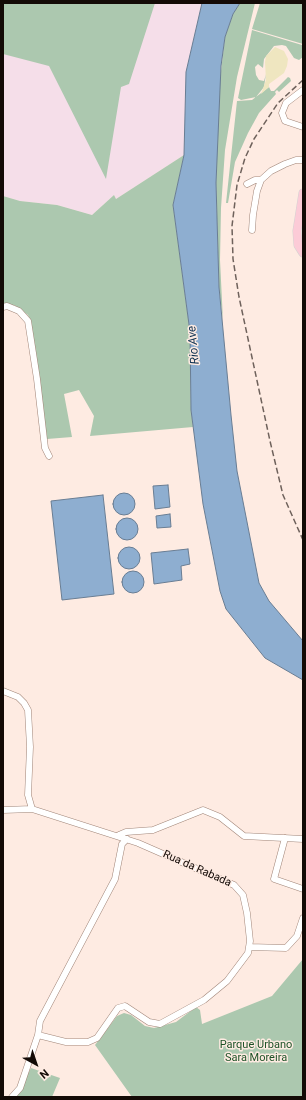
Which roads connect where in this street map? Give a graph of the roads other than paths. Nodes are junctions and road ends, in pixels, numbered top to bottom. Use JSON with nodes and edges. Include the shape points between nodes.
{"nodes":[{"id":1,"x":303,"y":90,"type":"edge"},
{"id":2,"x":303,"y":120,"type":"edge"},
{"id":3,"x":300,"y":126,"type":"edge"},
{"id":4,"x":303,"y":160,"type":"edge"},
{"id":5,"x":261,"y":180,"type":"junction"},
{"id":6,"x":247,"y":184,"type":"dead end"},
{"id":7,"x":303,"y":193,"type":"edge"},
{"id":8,"x":252,"y":230,"type":"dead end"},
{"id":9,"x":303,"y":253,"type":"edge"},
{"id":10,"x":3,"y":307,"type":"edge"},
{"id":11,"x":49,"y":456,"type":"dead end"},
{"id":12,"x":3,"y":692,"type":"edge"},
{"id":13,"x":32,"y":809,"type":"junction"},
{"id":14,"x":3,"y":810,"type":"edge"},
{"id":15,"x":119,"y":835,"type":"junction"},
{"id":16,"x":285,"y":838,"type":"junction"},
{"id":17,"x":127,"y":839,"type":"junction"},
{"id":18,"x":303,"y":839,"type":"edge"},
{"id":19,"x":303,"y":889,"type":"edge"},
{"id":20,"x":303,"y":918,"type":"edge"},
{"id":21,"x":249,"y":947,"type":"junction"},
{"id":22,"x":38,"y":1035,"type":"junction"},
{"id":23,"x":12,"y":1097,"type":"edge"}],
"edges":[{"from":1,"to":3,"type":"street","via":[[286,103],[282,113],[285,122]]},
{"from":2,"to":3,"type":"street"},
{"from":4,"to":5,"type":"street","via":[[284,164]]},
{"from":5,"to":6,"type":"street"},
{"from":5,"to":8,"type":"street"},
{"from":7,"to":9,"type":"main road","via":[[296,231],[298,245]]},
{"from":10,"to":11,"type":"street","via":[[19,310],[28,321],[45,448]]},
{"from":12,"to":13,"type":"street","via":[[18,697],[28,710],[28,795]]},
{"from":13,"to":14,"type":"street","name":"Rua da Rabada"},
{"from":13,"to":15,"type":"street","name":"Rua da Rabada"},
{"from":15,"to":16,"type":"street","via":[[153,830],[202,810],[220,817],[244,836]]},
{"from":15,"to":17,"type":"street","name":"Rua da Rabada"},
{"from":16,"to":18,"type":"street"},
{"from":16,"to":19,"type":"street","via":[[274,879]]},
{"from":17,"to":21,"type":"street","name":"Rua da Rabada","via":[[234,885],[243,895]]},
{"from":17,"to":22,"type":"street","via":[[122,844],[115,879],[40,1021]]},
{"from":20,"to":21,"type":"street","via":[[297,936],[286,948]]},
{"from":21,"to":22,"type":"street","name":"Rua da Rabada","via":[[238,968],[216,991],[160,1024],[149,1022],[125,1006],[118,1008],[96,1038],[88,1042],[66,1042]]},
{"from":22,"to":23,"type":"street","via":[[20,1088]]}]}
